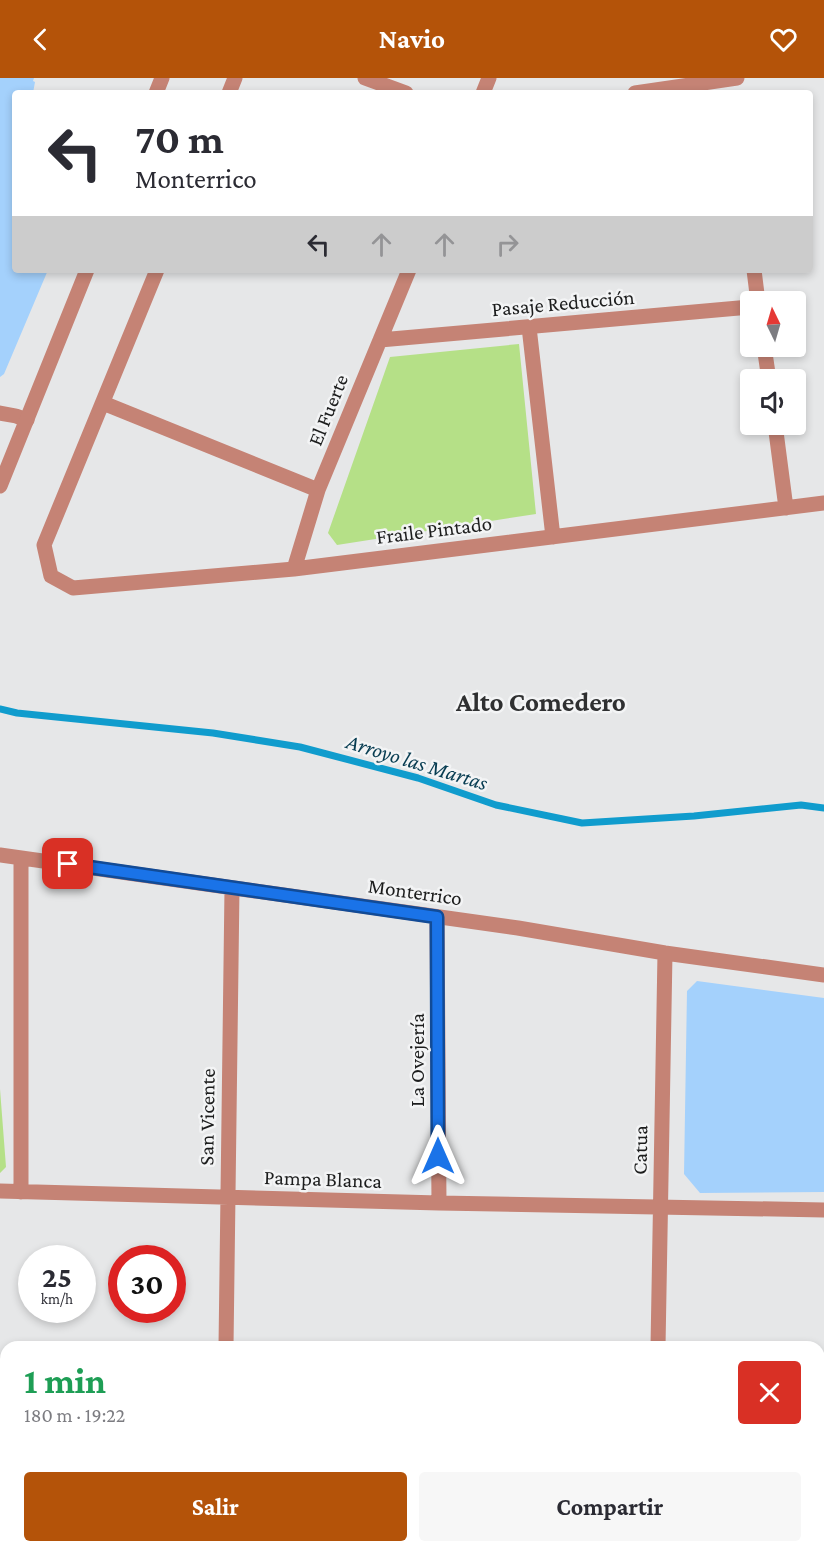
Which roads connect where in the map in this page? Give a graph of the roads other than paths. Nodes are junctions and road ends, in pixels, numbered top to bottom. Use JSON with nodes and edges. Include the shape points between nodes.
{"nodes":[{"id":1,"x":365,"y":78,"type":"edge"},
{"id":2,"x":730,"y":78,"type":"edge"},
{"id":3,"x":736,"y":78,"type":"edge"},
{"id":4,"x":398,"y":90,"type":"edge"},
{"id":5,"x":654,"y":90,"type":"edge"},
{"id":6,"x":86,"y":273,"type":"edge"},
{"id":7,"x":156,"y":273,"type":"edge"},
{"id":8,"x":408,"y":273,"type":"edge"},
{"id":9,"x":754,"y":273,"type":"edge"},
{"id":10,"x":757,"y":291,"type":"edge"},
{"id":11,"x":740,"y":308,"type":"edge"},
{"id":12,"x":529,"y":327,"type":"junction"},
{"id":13,"x":380,"y":340,"type":"junction"},
{"id":14,"x":104,"y":403,"type":"junction"},
{"id":15,"x":0,"y":413,"type":"edge"},
{"id":16,"x":27,"y":420,"type":"junction"},
{"id":17,"x":776,"y":435,"type":"edge"},
{"id":18,"x":0,"y":486,"type":"edge"},
{"id":19,"x":318,"y":490,"type":"junction"},
{"id":20,"x":824,"y":503,"type":"edge"},
{"id":21,"x":786,"y":508,"type":"junction"},
{"id":22,"x":553,"y":537,"type":"junction"},
{"id":23,"x":294,"y":569,"type":"junction"},
{"id":24,"x":0,"y":855,"type":"edge"},
{"id":25,"x":21,"y":858,"type":"junction"},
{"id":26,"x":232,"y":888,"type":"junction"},
{"id":27,"x":437,"y":917,"type":"junction"},
{"id":28,"x":665,"y":953,"type":"junction"},
{"id":29,"x":824,"y":975,"type":"edge"},
{"id":30,"x":0,"y":1191,"type":"edge"},
{"id":31,"x":21,"y":1192,"type":"junction"},
{"id":32,"x":227,"y":1197,"type":"junction"},
{"id":33,"x":439,"y":1203,"type":"junction"},
{"id":34,"x":659,"y":1207,"type":"junction"},
{"id":35,"x":824,"y":1210,"type":"edge"},
{"id":36,"x":226,"y":1341,"type":"edge"},
{"id":37,"x":658,"y":1341,"type":"edge"}],
"edges":[{"from":1,"to":4,"type":"street"},
{"from":2,"to":3,"type":"street"},
{"from":2,"to":5,"type":"street"},
{"from":6,"to":16,"type":"street"},
{"from":7,"to":14,"type":"street"},
{"from":8,"to":13,"type":"street","name":"El Fuerte"},
{"from":9,"to":10,"type":"street"},
{"from":11,"to":12,"type":"street","name":"Pasaje Reducción"},
{"from":12,"to":13,"type":"street","name":"Pasaje Reducción"},
{"from":12,"to":22,"type":"street"},
{"from":13,"to":19,"type":"street","name":"El Fuerte"},
{"from":14,"to":19,"type":"street"},
{"from":14,"to":23,"type":"street","name":"Fraile Pintado","via":[[44,545],[51,576],[73,588]]},
{"from":15,"to":16,"type":"street"},
{"from":16,"to":18,"type":"street"},
{"from":17,"to":21,"type":"street"},
{"from":19,"to":23,"type":"street","name":"El Fuerte"},
{"from":20,"to":21,"type":"street","name":"Fraile Pintado"},
{"from":21,"to":22,"type":"street","name":"Fraile Pintado"},
{"from":22,"to":23,"type":"street","name":"Fraile Pintado"},
{"from":24,"to":25,"type":"street","name":"Monterrico"},
{"from":25,"to":26,"type":"street","name":"Monterrico"},
{"from":25,"to":31,"type":"street"},
{"from":26,"to":27,"type":"street","name":"Monterrico"},
{"from":26,"to":32,"type":"street","name":"San Vicente"},
{"from":27,"to":28,"type":"street","name":"Monterrico"},
{"from":27,"to":33,"type":"street","name":"La Ovejería"},
{"from":28,"to":29,"type":"street","name":"Monterrico"},
{"from":28,"to":34,"type":"street","name":"Catua"},
{"from":30,"to":31,"type":"street","name":"Pampa Blanca"},
{"from":31,"to":32,"type":"street","name":"Pampa Blanca"},
{"from":32,"to":33,"type":"street","name":"Pampa Blanca"},
{"from":32,"to":36,"type":"street","name":"San Vicente"},
{"from":33,"to":34,"type":"street","name":"Pampa Blanca"},
{"from":34,"to":35,"type":"street","name":"Pampa Blanca"},
{"from":34,"to":37,"type":"street","name":"Catua"}]}
